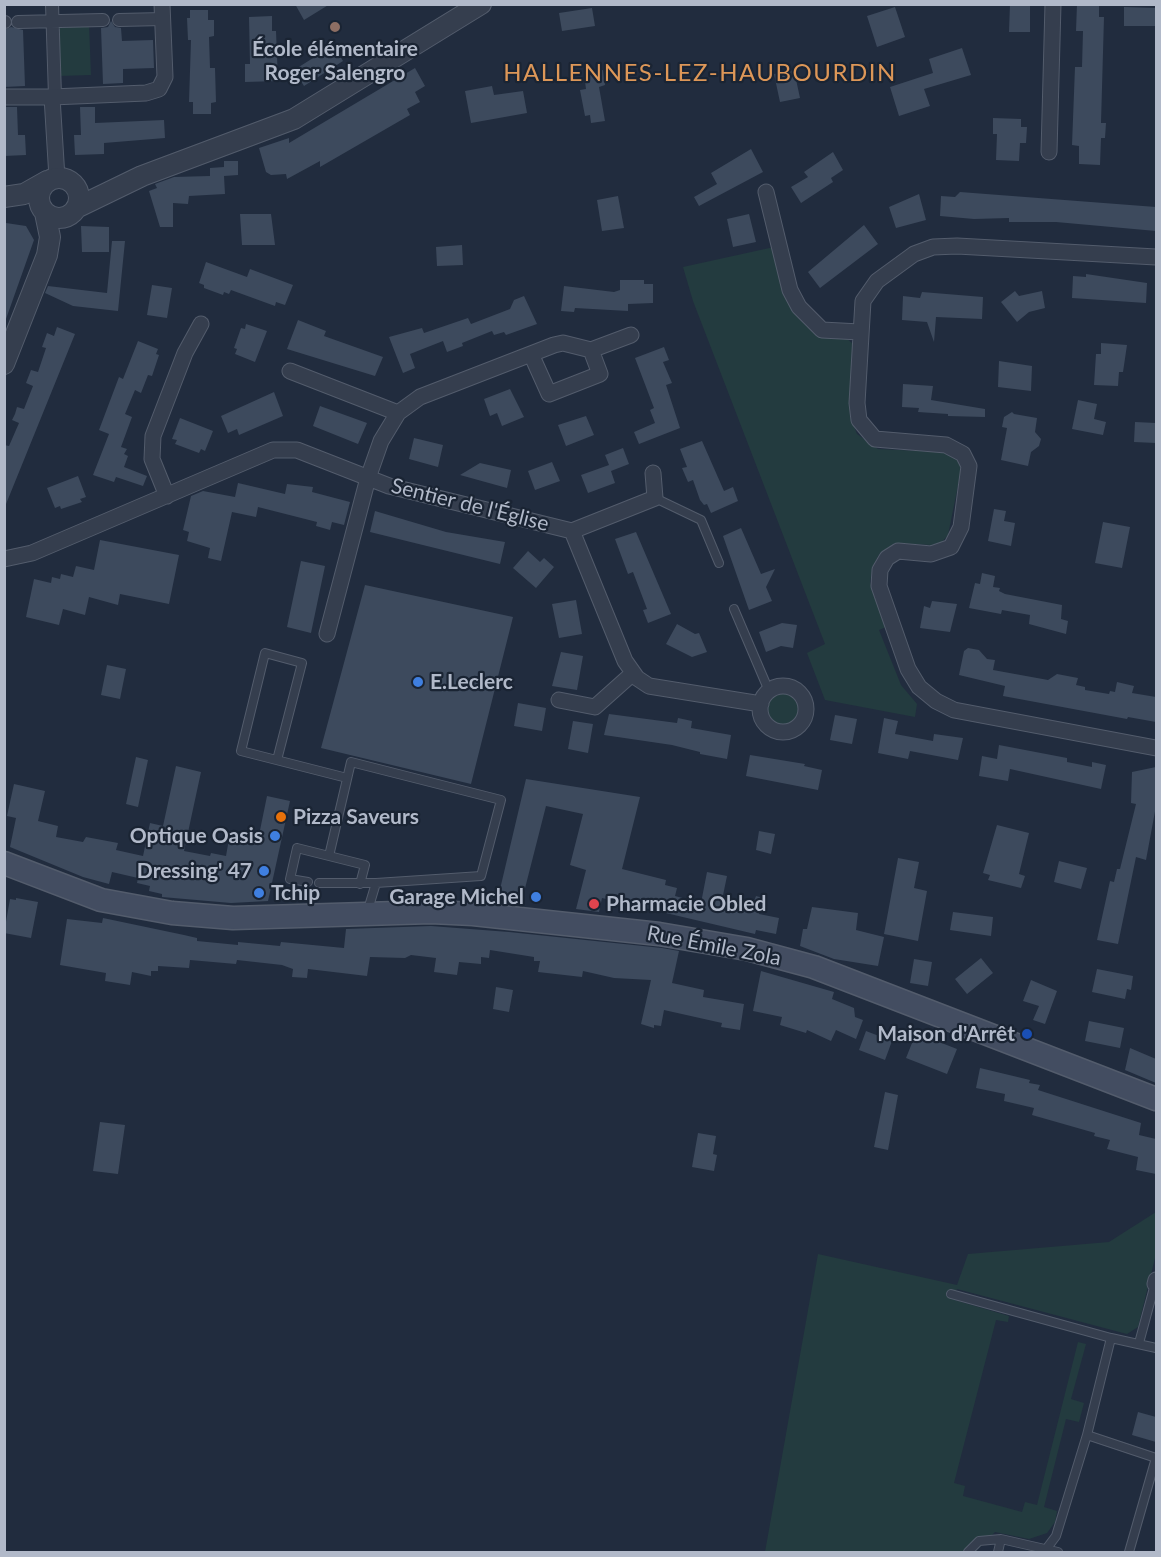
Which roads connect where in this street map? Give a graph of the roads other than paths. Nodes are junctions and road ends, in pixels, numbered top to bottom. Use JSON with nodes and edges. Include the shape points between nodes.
{"nodes":[{"id":1,"x":52,"y":4,"type":"edge"},
{"id":2,"x":481,"y":4,"type":"edge"},
{"id":3,"x":1053,"y":4,"type":"edge"},
{"id":4,"x":162,"y":12,"type":"edge"},
{"id":5,"x":103,"y":20,"type":"dead end"},
{"id":6,"x":119,"y":20,"type":"dead end"},
{"id":7,"x":53,"y":21,"type":"junction"},
{"id":8,"x":18,"y":22,"type":"dead end"},
{"id":9,"x":54,"y":96,"type":"junction"},
{"id":10,"x":4,"y":97,"type":"edge"},
{"id":11,"x":1049,"y":152,"type":"dead end"},
{"id":12,"x":142,"y":176,"type":"junction"},
{"id":13,"x":58,"y":180,"type":"junction"},
{"id":14,"x":766,"y":192,"type":"dead end"},
{"id":15,"x":4,"y":197,"type":"edge"},
{"id":16,"x":4,"y":206,"type":"edge"},
{"id":17,"x":74,"y":211,"type":"junction"},
{"id":18,"x":44,"y":212,"type":"junction"},
{"id":19,"x":1156,"y":257,"type":"edge"},
{"id":20,"x":43,"y":264,"type":"junction"},
{"id":21,"x":201,"y":324,"type":"dead end"},
{"id":22,"x":861,"y":332,"type":"junction"},
{"id":23,"x":631,"y":335,"type":"dead end"},
{"id":24,"x":591,"y":350,"type":"junction"},
{"id":25,"x":531,"y":354,"type":"junction"},
{"id":26,"x":4,"y":364,"type":"edge"},
{"id":27,"x":290,"y":371,"type":"dead end"},
{"id":28,"x":399,"y":412,"type":"junction"},
{"id":29,"x":653,"y":472,"type":"dead end"},
{"id":30,"x":368,"y":478,"type":"junction"},
{"id":31,"x":167,"y":496,"type":"junction"},
{"id":32,"x":655,"y":498,"type":"junction"},
{"id":33,"x":572,"y":531,"type":"junction"},
{"id":34,"x":4,"y":559,"type":"edge"},
{"id":35,"x":719,"y":563,"type":"dead end"},
{"id":36,"x":734,"y":609,"type":"dead end"},
{"id":37,"x":327,"y":634,"type":"dead end"},
{"id":38,"x":632,"y":674,"type":"junction"},
{"id":39,"x":765,"y":698,"type":"joint"},
{"id":40,"x":559,"y":700,"type":"dead end"},
{"id":41,"x":1156,"y":748,"type":"edge"},
{"id":42,"x":278,"y":760,"type":"junction"},
{"id":43,"x":347,"y":778,"type":"junction"},
{"id":44,"x":329,"y":856,"type":"junction"},
{"id":45,"x":4,"y":863,"type":"edge"},
{"id":46,"x":309,"y":882,"type":"dead end"},
{"id":47,"x":376,"y":882,"type":"junction"},
{"id":48,"x":319,"y":883,"type":"dead end"},
{"id":49,"x":360,"y":884,"type":"junction"},
{"id":50,"x":367,"y":914,"type":"junction"},
{"id":51,"x":1156,"y":1099,"type":"edge"},
{"id":52,"x":1156,"y":1282,"type":"edge"},
{"id":53,"x":951,"y":1294,"type":"dead end"},
{"id":54,"x":1111,"y":1338,"type":"junction"},
{"id":55,"x":1139,"y":1343,"type":"junction"},
{"id":56,"x":1156,"y":1348,"type":"edge"},
{"id":57,"x":1087,"y":1436,"type":"junction"},
{"id":58,"x":1001,"y":1539,"type":"junction"},
{"id":59,"x":1044,"y":1551,"type":"edge"},
{"id":60,"x":968,"y":1552,"type":"edge"},
{"id":61,"x":998,"y":1552,"type":"edge"},
{"id":62,"x":1058,"y":1552,"type":"edge"},
{"id":63,"x":1129,"y":1552,"type":"edge"}],
"edges":[{"from":1,"to":7,"type":"street"},
{"from":2,"to":12,"type":"street","via":[[294,119]]},
{"from":3,"to":11,"type":"street"},
{"from":4,"to":6,"type":"street"},
{"from":4,"to":9,"type":"street","via":[[165,77],[159,89],[146,93]]},
{"from":5,"to":7,"type":"street"},
{"from":7,"to":8,"type":"street"},
{"from":7,"to":9,"type":"street"},
{"from":9,"to":10,"type":"street"},
{"from":9,"to":13,"type":"street"},
{"from":12,"to":13,"type":"street","via":[[89,184]]},
{"from":12,"to":17,"type":"street"},
{"from":13,"to":15,"type":"street","via":[[24,194]]},
{"from":13,"to":17,"type":"street","via":[[79,195]]},
{"from":13,"to":18,"type":"street","via":[[38,195]]},
{"from":14,"to":22,"type":"street","via":[[790,290],[799,308],[822,330]]},
{"from":16,"to":18,"type":"street"},
{"from":17,"to":18,"type":"street","via":[[60,219]]},
{"from":17,"to":20,"type":"street"},
{"from":18,"to":20,"type":"street","via":[[50,237]]},
{"from":19,"to":22,"type":"street","via":[[933,247],[903,261],[871,288],[863,301]]},
{"from":20,"to":26,"type":"street"},
{"from":21,"to":31,"type":"street","via":[[185,353],[153,436],[152,459]]},
{"from":22,"to":41,"type":"street","via":[[857,412],[863,428],[882,441],[952,446],[963,454],[969,466],[961,527],[951,547],[938,553],[898,551],[887,558],[880,570],[879,586],[914,679],[927,695],[954,710]]},
{"from":23,"to":24,"type":"street"},
{"from":24,"to":25,"type":"street","name":"Sentier de l'Église","via":[[563,343]]},
{"from":24,"to":25,"type":"street","via":[[600,374],[549,394]]},
{"from":25,"to":28,"type":"street","name":"Sentier de l'Église","via":[[420,397]]},
{"from":27,"to":28,"type":"street"},
{"from":28,"to":30,"type":"street","name":"Sentier de l'Église","via":[[381,441]]},
{"from":29,"to":32,"type":"street"},
{"from":30,"to":31,"type":"street","name":"Sentier de l'Église","via":[[297,450],[282,449]]},
{"from":30,"to":33,"type":"street","name":"Sentier de l'Église","via":[[402,490]]},
{"from":30,"to":37,"type":"street","name":"Sentier de l'Église"},
{"from":31,"to":34,"type":"street","name":"Sentier de l'Église","via":[[32,553]]},
{"from":32,"to":33,"type":"street","name":"Sentier de l'Église"},
{"from":32,"to":35,"type":"lane","via":[[701,520]]},
{"from":33,"to":38,"type":"street","name":"Sentier de l'Église"},
{"from":36,"to":39,"type":"lane"},
{"from":38,"to":39,"type":"street","via":[[649,686]]},
{"from":38,"to":40,"type":"street","via":[[595,707]]},
{"from":42,"to":42,"type":"lane","via":[[302,663],[265,653],[241,750]]},
{"from":42,"to":43,"type":"lane"},
{"from":43,"to":44,"type":"lane"},
{"from":43,"to":47,"type":"lane","via":[[351,762],[501,800],[481,876]]},
{"from":44,"to":46,"type":"lane","via":[[297,848],[290,879]]},
{"from":44,"to":49,"type":"lane","via":[[365,864]]},
{"from":45,"to":50,"type":"main road","name":"Rue Émile Zola","via":[[91,897],[153,911],[233,918]]},
{"from":47,"to":49,"type":"lane"},
{"from":47,"to":50,"type":"lane"},
{"from":48,"to":49,"type":"lane"},
{"from":50,"to":51,"type":"main road","name":"Rue Émile Zola","via":[[497,916],[659,934],[747,949],[814,967]]},
{"from":52,"to":55,"type":"lane"},
{"from":53,"to":54,"type":"lane"},
{"from":54,"to":55,"type":"lane"},
{"from":54,"to":57,"type":"lane"},
{"from":55,"to":56,"type":"lane"},
{"from":57,"to":59,"type":"lane","via":[[1056,1536]]},
{"from":57,"to":63,"type":"lane","via":[[1156,1458]]},
{"from":58,"to":59,"type":"lane"},
{"from":58,"to":60,"type":"lane","via":[[979,1541]]},
{"from":58,"to":61,"type":"lane"},
{"from":59,"to":62,"type":"lane"}]}
